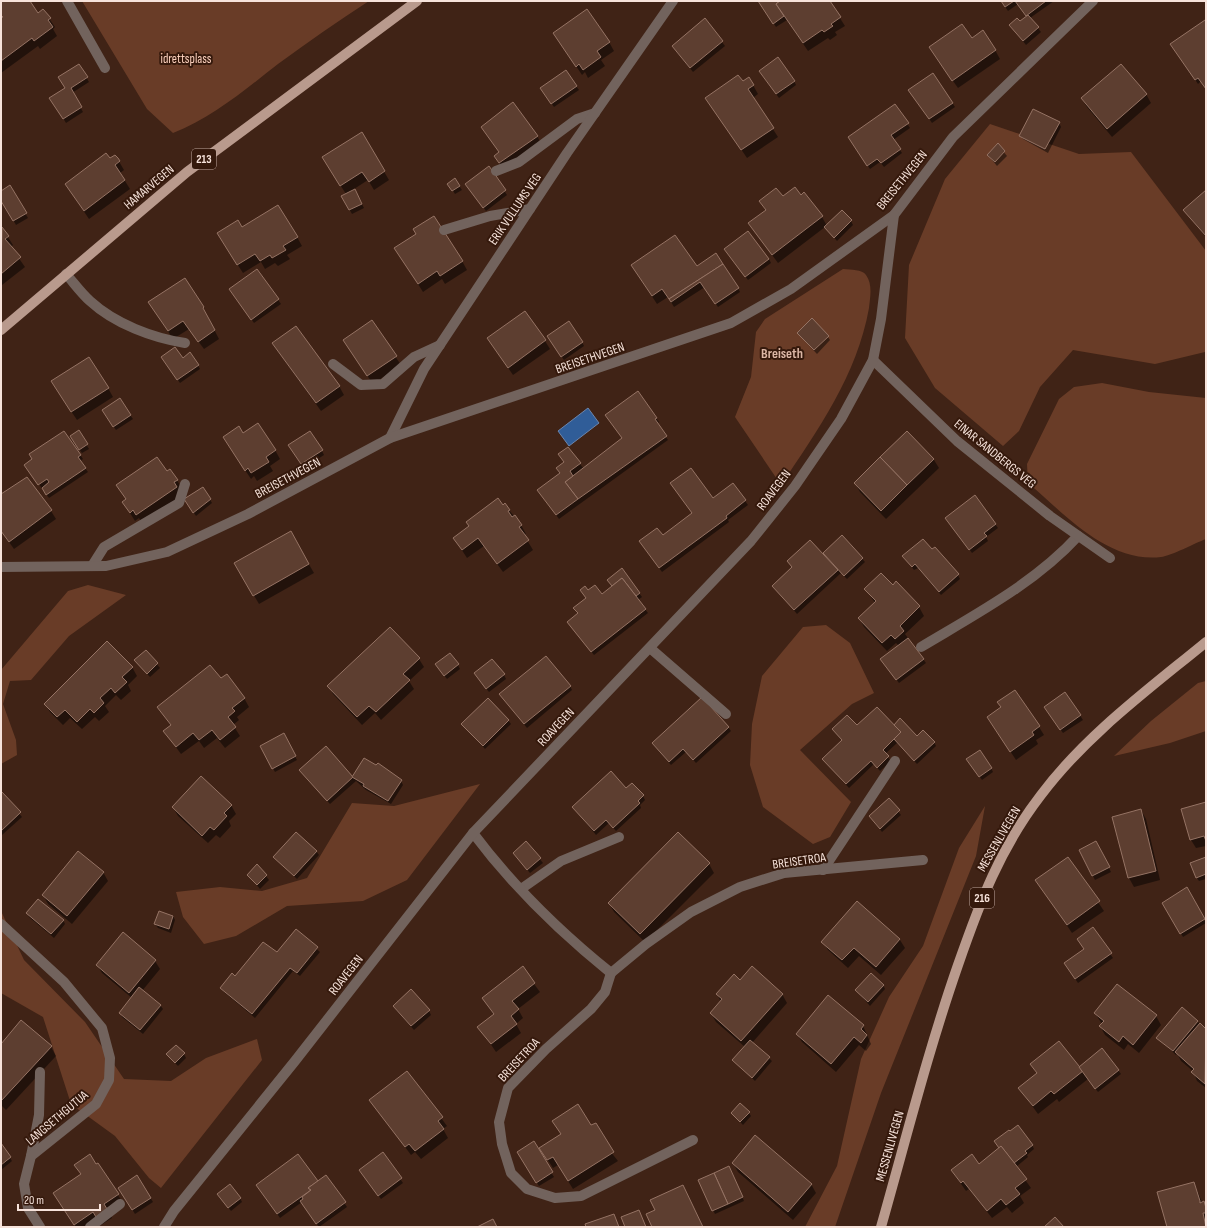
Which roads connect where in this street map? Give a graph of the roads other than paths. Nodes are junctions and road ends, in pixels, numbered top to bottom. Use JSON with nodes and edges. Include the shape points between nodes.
{"nodes":[{"id":1,"x":67,"y":1,"type":"edge"},
{"id":2,"x":417,"y":1,"type":"edge"},
{"id":3,"x":673,"y":1,"type":"edge"},
{"id":4,"x":1093,"y":1,"type":"edge"},
{"id":5,"x":106,"y":68,"type":"dead end"},
{"id":6,"x":595,"y":113,"type":"junction"},
{"id":7,"x":496,"y":171,"type":"dead end"},
{"id":8,"x":530,"y":209,"type":"junction"},
{"id":9,"x":894,"y":215,"type":"junction"},
{"id":10,"x":444,"y":230,"type":"dead end"},
{"id":11,"x":66,"y":274,"type":"junction"},
{"id":12,"x":1,"y":330,"type":"edge"},
{"id":13,"x":185,"y":343,"type":"dead end"},
{"id":14,"x":440,"y":345,"type":"junction"},
{"id":15,"x":873,"y":360,"type":"junction"},
{"id":16,"x":334,"y":364,"type":"dead end"},
{"id":17,"x":390,"y":438,"type":"junction"},
{"id":18,"x":185,"y":484,"type":"dead end"},
{"id":19,"x":1078,"y":536,"type":"junction"},
{"id":20,"x":1110,"y":558,"type":"dead end"},
{"id":21,"x":92,"y":566,"type":"junction"},
{"id":22,"x":1,"y":567,"type":"edge"},
{"id":23,"x":1206,"y":642,"type":"edge"},
{"id":24,"x":921,"y":647,"type":"dead end"},
{"id":25,"x":650,"y":648,"type":"junction"},
{"id":26,"x":726,"y":714,"type":"dead end"},
{"id":27,"x":895,"y":761,"type":"dead end"},
{"id":28,"x":473,"y":833,"type":"junction"},
{"id":29,"x":619,"y":837,"type":"dead end"},
{"id":30,"x":923,"y":860,"type":"dead end"},
{"id":31,"x":823,"y":870,"type":"junction"},
{"id":32,"x":520,"y":888,"type":"junction"},
{"id":33,"x":1,"y":924,"type":"edge"},
{"id":34,"x":610,"y":973,"type":"junction"},
{"id":35,"x":40,"y":1072,"type":"dead end"},
{"id":36,"x":693,"y":1140,"type":"dead end"},
{"id":37,"x":31,"y":1156,"type":"junction"},
{"id":38,"x":120,"y":1204,"type":"dead end"},
{"id":39,"x":40,"y":1227,"type":"edge"},
{"id":40,"x":90,"y":1227,"type":"edge"},
{"id":41,"x":164,"y":1227,"type":"edge"},
{"id":42,"x":881,"y":1227,"type":"edge"}],
"edges":[{"from":1,"to":5,"type":"street"},
{"from":2,"to":11,"type":"main road","name":"HAMARVEGEN","number":"213","via":[[231,138]]},
{"from":3,"to":6,"type":"street","name":"ERIK VULLUMS VEG"},
{"from":4,"to":9,"type":"street","name":"BREISETHVEGEN","via":[[953,137]]},
{"from":6,"to":7,"type":"street","via":[[577,119],[519,162]]},
{"from":6,"to":8,"type":"street","name":"ERIK VULLUMS VEG"},
{"from":8,"to":10,"type":"street","via":[[490,216]]},
{"from":8,"to":14,"type":"street","name":"ERIK VULLUMS VEG"},
{"from":9,"to":15,"type":"street","name":"ROAVEGEN","via":[[881,319]]},
{"from":9,"to":17,"type":"street","name":"BREISETHVEGEN","via":[[791,289],[731,323]]},
{"from":11,"to":12,"type":"main road","name":"HAMARVEGEN","number":"213"},
{"from":11,"to":13,"type":"street","via":[[90,302],[117,320],[165,340]]},
{"from":14,"to":16,"type":"street","via":[[414,357],[382,384],[360,385]]},
{"from":14,"to":17,"type":"street","name":"ERIK VULLUMS VEG","via":[[424,369]]},
{"from":15,"to":19,"type":"street","name":"EINAR SANDBERGS VEG","via":[[956,441]]},
{"from":15,"to":25,"type":"street","name":"ROAVEGEN","via":[[841,419],[795,486],[751,541]]},
{"from":17,"to":21,"type":"street","name":"BREISETHVEGEN","via":[[248,514],[167,552],[106,566]]},
{"from":18,"to":21,"type":"street","via":[[179,503],[104,547]]},
{"from":19,"to":20,"type":"street","name":"EINAR SANDBERGS VEG"},
{"from":19,"to":24,"type":"street","via":[[1058,557],[1001,599]]},
{"from":21,"to":22,"type":"street","name":"BREISETHVEGEN"},
{"from":23,"to":42,"type":"main road","name":"MESSENLIVEGEN","number":"216","via":[[1133,702],[1083,748],[1042,794],[1004,852],[978,906],[944,1006]]},
{"from":25,"to":26,"type":"street"},
{"from":25,"to":28,"type":"street","name":"ROAVEGEN"},
{"from":27,"to":31,"type":"street"},
{"from":28,"to":32,"type":"street","via":[[496,864]]},
{"from":28,"to":41,"type":"street","name":"ROAVEGEN","via":[[174,1211]]},
{"from":29,"to":32,"type":"street","via":[[561,861]]},
{"from":30,"to":31,"type":"street","name":"BREISETROA"},
{"from":31,"to":34,"type":"street","name":"BREISETROA","via":[[784,873],[740,887],[691,912]]},
{"from":32,"to":34,"type":"street"},
{"from":33,"to":37,"type":"street","name":"LANGSETHGUTUA","via":[[64,982],[102,1028],[110,1058],[109,1080],[96,1104]]},
{"from":34,"to":36,"type":"street","name":"BREISETROA","via":[[605,992],[591,1009],[546,1049],[508,1088],[499,1122],[502,1144],[511,1174],[527,1189],[555,1198],[581,1196]]},
{"from":35,"to":37,"type":"street","via":[[39,1115]]},
{"from":37,"to":39,"type":"street","name":"LANGSETHGUTUA","via":[[24,1184],[28,1208]]},
{"from":38,"to":40,"type":"street"}]}
